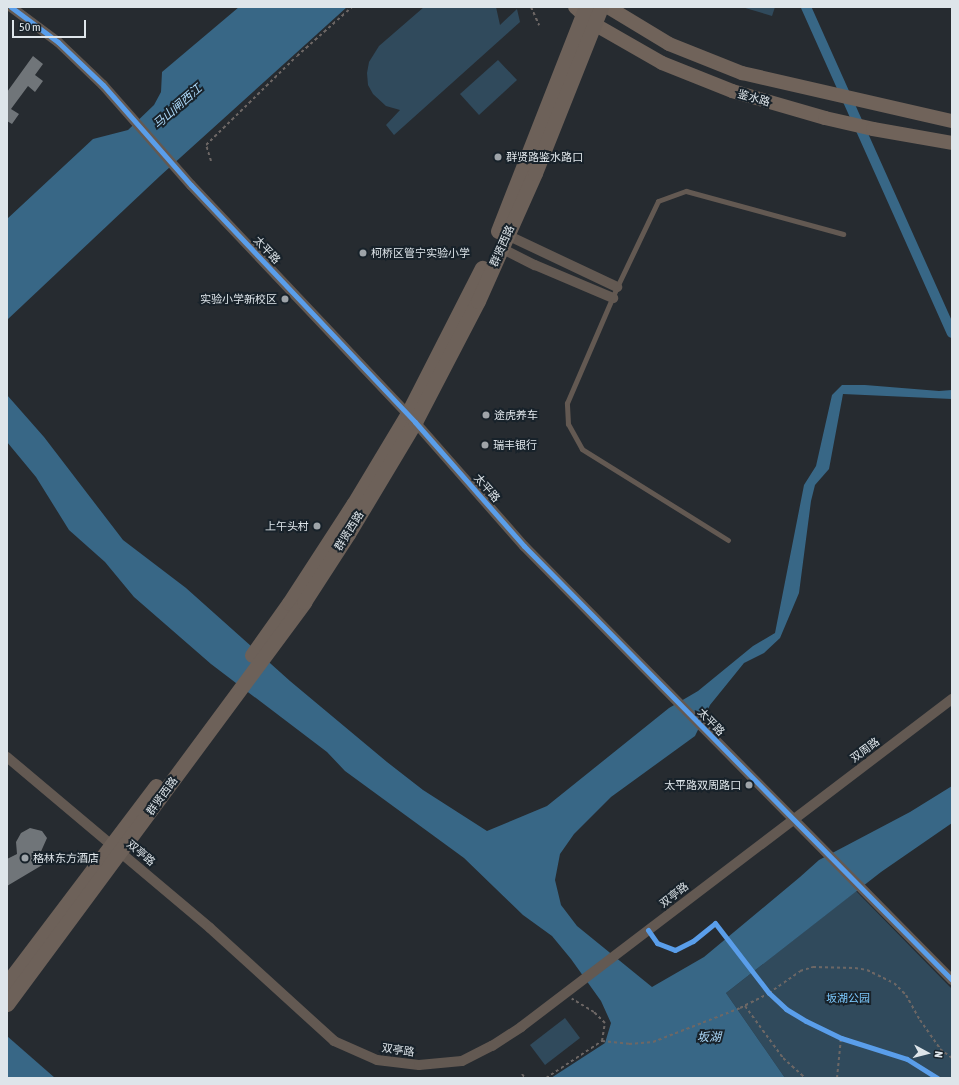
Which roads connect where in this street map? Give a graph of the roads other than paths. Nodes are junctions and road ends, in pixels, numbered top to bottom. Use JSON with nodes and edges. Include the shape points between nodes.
{"nodes":[{"id":1,"x":11,"y":7,"type":"edge"},
{"id":2,"x":601,"y":7,"type":"edge"},
{"id":3,"x":608,"y":7,"type":"edge"},
{"id":4,"x":584,"y":13,"type":"edge"},
{"id":5,"x":952,"y":121,"type":"edge"},
{"id":6,"x":952,"y":143,"type":"edge"},
{"id":7,"x":843,"y":234,"type":"dead end"},
{"id":8,"x":504,"y":241,"type":"junction"},
{"id":9,"x":617,"y":287,"type":"junction"},
{"id":10,"x":613,"y":298,"type":"junction"},
{"id":11,"x":412,"y":417,"type":"junction"},
{"id":12,"x":728,"y":540,"type":"dead end"},
{"id":13,"x":952,"y":699,"type":"edge"},
{"id":14,"x":7,"y":757,"type":"edge"},
{"id":15,"x":792,"y":819,"type":"junction"},
{"id":16,"x":116,"y":848,"type":"junction"},
{"id":17,"x":952,"y":980,"type":"edge"},
{"id":18,"x":7,"y":983,"type":"edge"},
{"id":19,"x":7,"y":1004,"type":"edge"}],
"edges":[{"from":1,"to":11,"type":"street","name":"太平路","via":[[58,42],[103,85],[191,185]]},
{"from":2,"to":4,"type":"main road","name":"群贤西路"},
{"from":3,"to":5,"type":"street","name":"鉴水路","via":[[669,44],[734,70]]},
{"from":4,"to":6,"type":"street","name":"鉴水路","via":[[662,63],[732,91],[825,118]]},
{"from":4,"to":8,"type":"main road","name":"群贤西路","via":[[535,173]]},
{"from":4,"to":11,"type":"main road","name":"群贤西路","via":[[482,269]]},
{"from":7,"to":9,"type":"lane","via":[[686,191],[658,201]]},
{"from":8,"to":9,"type":"street"},
{"from":8,"to":10,"type":"street","via":[[535,265]]},
{"from":8,"to":11,"type":"main road","name":"群贤西路","via":[[478,301]]},
{"from":9,"to":10,"type":"lane"},
{"from":10,"to":12,"type":"lane","via":[[567,403],[568,424],[582,449]]},
{"from":11,"to":15,"type":"street","name":"太平路","via":[[524,546]]},
{"from":11,"to":16,"type":"main road","name":"群贤西路","via":[[312,590],[261,652]]},
{"from":13,"to":15,"type":"street","name":"双周路"},
{"from":14,"to":16,"type":"street","name":"双亭路"},
{"from":15,"to":16,"type":"street","name":"双亭路","via":[[628,946],[492,1046],[462,1060],[419,1065],[377,1060],[334,1041],[210,928]]},
{"from":15,"to":17,"type":"street","name":"太平路"},
{"from":16,"to":18,"type":"main road","name":"群贤西路"},
{"from":16,"to":19,"type":"main road","name":"群贤西路"}]}
